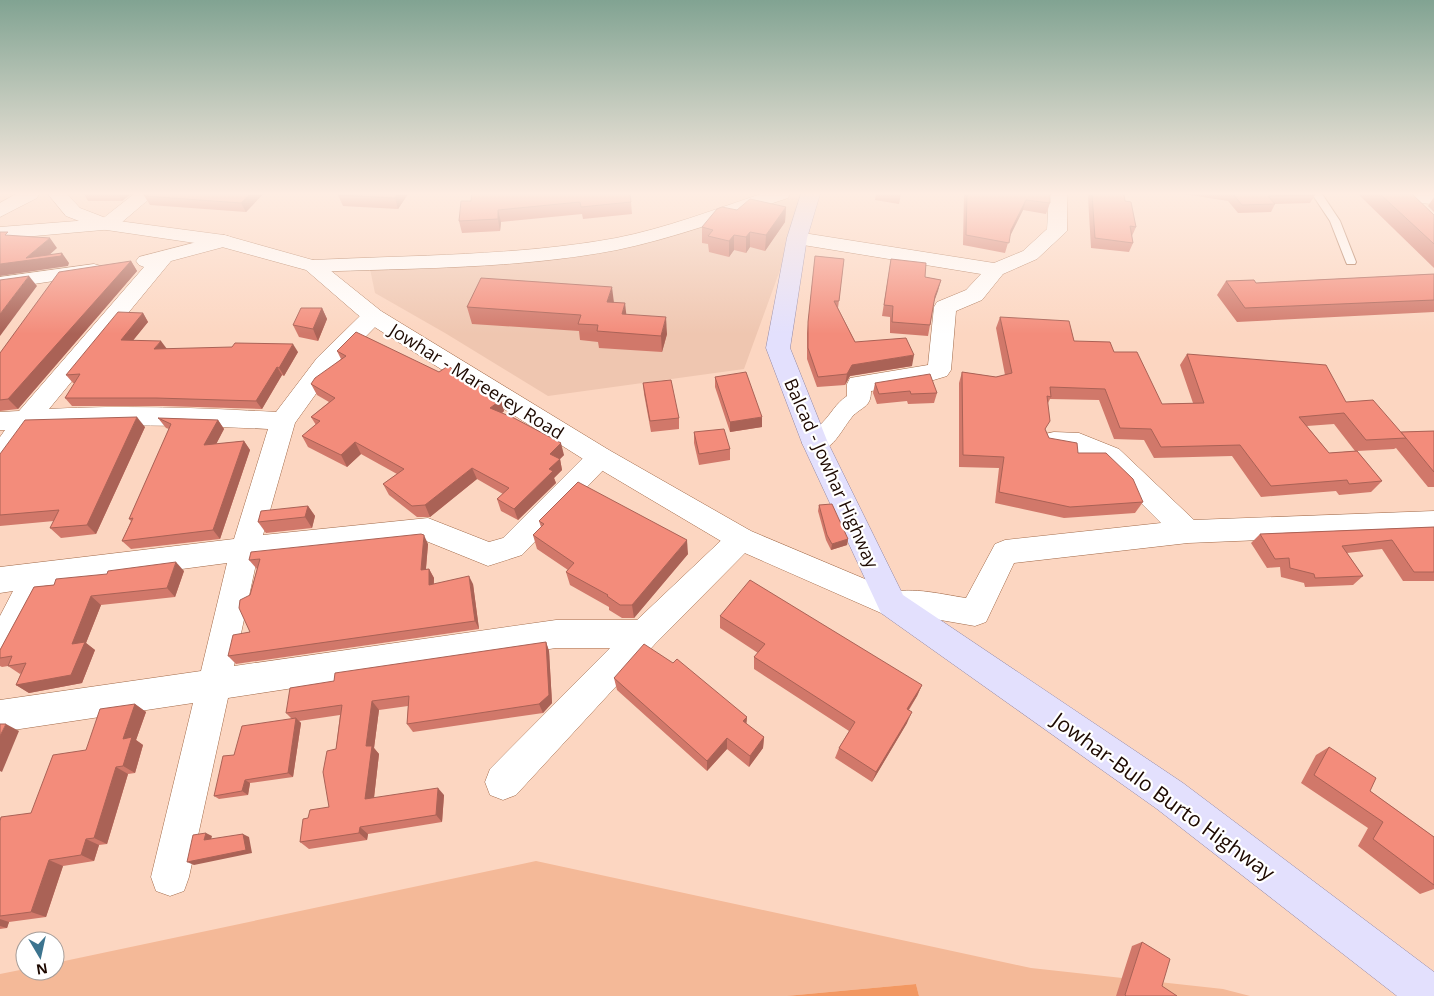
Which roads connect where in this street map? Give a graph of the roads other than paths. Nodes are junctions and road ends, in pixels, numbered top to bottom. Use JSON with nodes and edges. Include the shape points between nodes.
{"nodes":[{"id":1,"x":220,"y":240,"type":"edge"},
{"id":2,"x":631,"y":240,"type":"edge"},
{"id":3,"x":797,"y":240,"type":"edge"},
{"id":4,"x":812,"y":240,"type":"edge"},
{"id":5,"x":1046,"y":240,"type":"edge"},
{"id":6,"x":1342,"y":240,"type":"edge"},
{"id":7,"x":224,"y":241,"type":"junction"},
{"id":8,"x":164,"y":257,"type":"junction"},
{"id":9,"x":1350,"y":262,"type":"dead end"},
{"id":10,"x":313,"y":266,"type":"junction"},
{"id":11,"x":996,"y":270,"type":"junction"},
{"id":12,"x":58,"y":276,"type":"junction"},
{"id":13,"x":0,"y":283,"type":"edge"},
{"id":14,"x":42,"y":299,"type":"edge"},
{"id":15,"x":373,"y":316,"type":"junction"},
{"id":16,"x":26,"y":420,"type":"junction"},
{"id":17,"x":0,"y":421,"type":"edge"},
{"id":18,"x":283,"y":421,"type":"junction"},
{"id":19,"x":1054,"y":441,"type":"edge"},
{"id":20,"x":815,"y":443,"type":"junction"},
{"id":21,"x":0,"y":456,"type":"edge"},
{"id":22,"x":600,"y":457,"type":"junction"},
{"id":23,"x":1434,"y":522,"type":"edge"},
{"id":24,"x":1188,"y":532,"type":"junction"},
{"id":25,"x":741,"y":539,"type":"junction"},
{"id":26,"x":245,"y":549,"type":"junction"},
{"id":27,"x":36,"y":576,"type":"junction"},
{"id":28,"x":0,"y":580,"type":"edge"},
{"id":29,"x":892,"y":604,"type":"junction"},
{"id":30,"x":644,"y":634,"type":"junction"},
{"id":31,"x":0,"y":647,"type":"edge"},
{"id":32,"x":214,"y":685,"type":"junction"},
{"id":33,"x":0,"y":716,"type":"edge"},
{"id":34,"x":503,"y":782,"type":"dead end"},
{"id":35,"x":170,"y":877,"type":"dead end"},
{"id":36,"x":1431,"y":996,"type":"edge"}],
"edges":[{"from":1,"to":7,"type":"street","name":"Jowhar - Mareerey Road"},
{"from":2,"to":10,"type":"street","via":[[508,257]]},
{"from":3,"to":20,"type":"main road","name":"Balcad - Jowhar Highway","via":[[778,348]]},
{"from":4,"to":11,"type":"street"},
{"from":5,"to":11,"type":"street","via":[[1030,255]]},
{"from":6,"to":9,"type":"lane"},
{"from":7,"to":8,"type":"street"},
{"from":7,"to":10,"type":"street","name":"Jowhar - Mareerey Road"},
{"from":8,"to":12,"type":"street"},
{"from":8,"to":16,"type":"street"},
{"from":10,"to":15,"type":"street","name":"Jowhar - Mareerey Road"},
{"from":11,"to":20,"type":"street","via":[[974,295],[945,308],[948,372],[859,384],[859,400],[844,410],[832,429]]},
{"from":12,"to":13,"type":"street"},
{"from":12,"to":14,"type":"street"},
{"from":15,"to":18,"type":"street","via":[[325,364]]},
{"from":15,"to":22,"type":"street","name":"Jowhar - Mareerey Road"},
{"from":16,"to":17,"type":"street"},
{"from":16,"to":18,"type":"street","via":[[105,415]]},
{"from":16,"to":21,"type":"street"},
{"from":18,"to":26,"type":"street"},
{"from":19,"to":24,"type":"street","via":[[1079,443],[1110,456]]},
{"from":20,"to":29,"type":"main road","name":"Balcad - Jowhar Highway"},
{"from":22,"to":25,"type":"street","name":"Jowhar - Mareerey Road"},
{"from":22,"to":26,"type":"street","via":[[512,547],[501,552],[488,554],[428,530]]},
{"from":23,"to":24,"type":"street"},
{"from":24,"to":29,"type":"street","via":[[1005,552],[975,612],[928,604]]},
{"from":25,"to":29,"type":"street","name":"Jowhar - Mareerey Road"},
{"from":25,"to":30,"type":"street"},
{"from":26,"to":27,"type":"street"},
{"from":26,"to":32,"type":"street"},
{"from":27,"to":28,"type":"street"},
{"from":27,"to":31,"type":"street"},
{"from":29,"to":36,"type":"main road","name":"Jowhar-Bulo Burto Highway","via":[[1170,796]]},
{"from":30,"to":32,"type":"street","via":[[556,634]]},
{"from":30,"to":34,"type":"street"},
{"from":32,"to":33,"type":"street"},
{"from":32,"to":35,"type":"street"}]}
